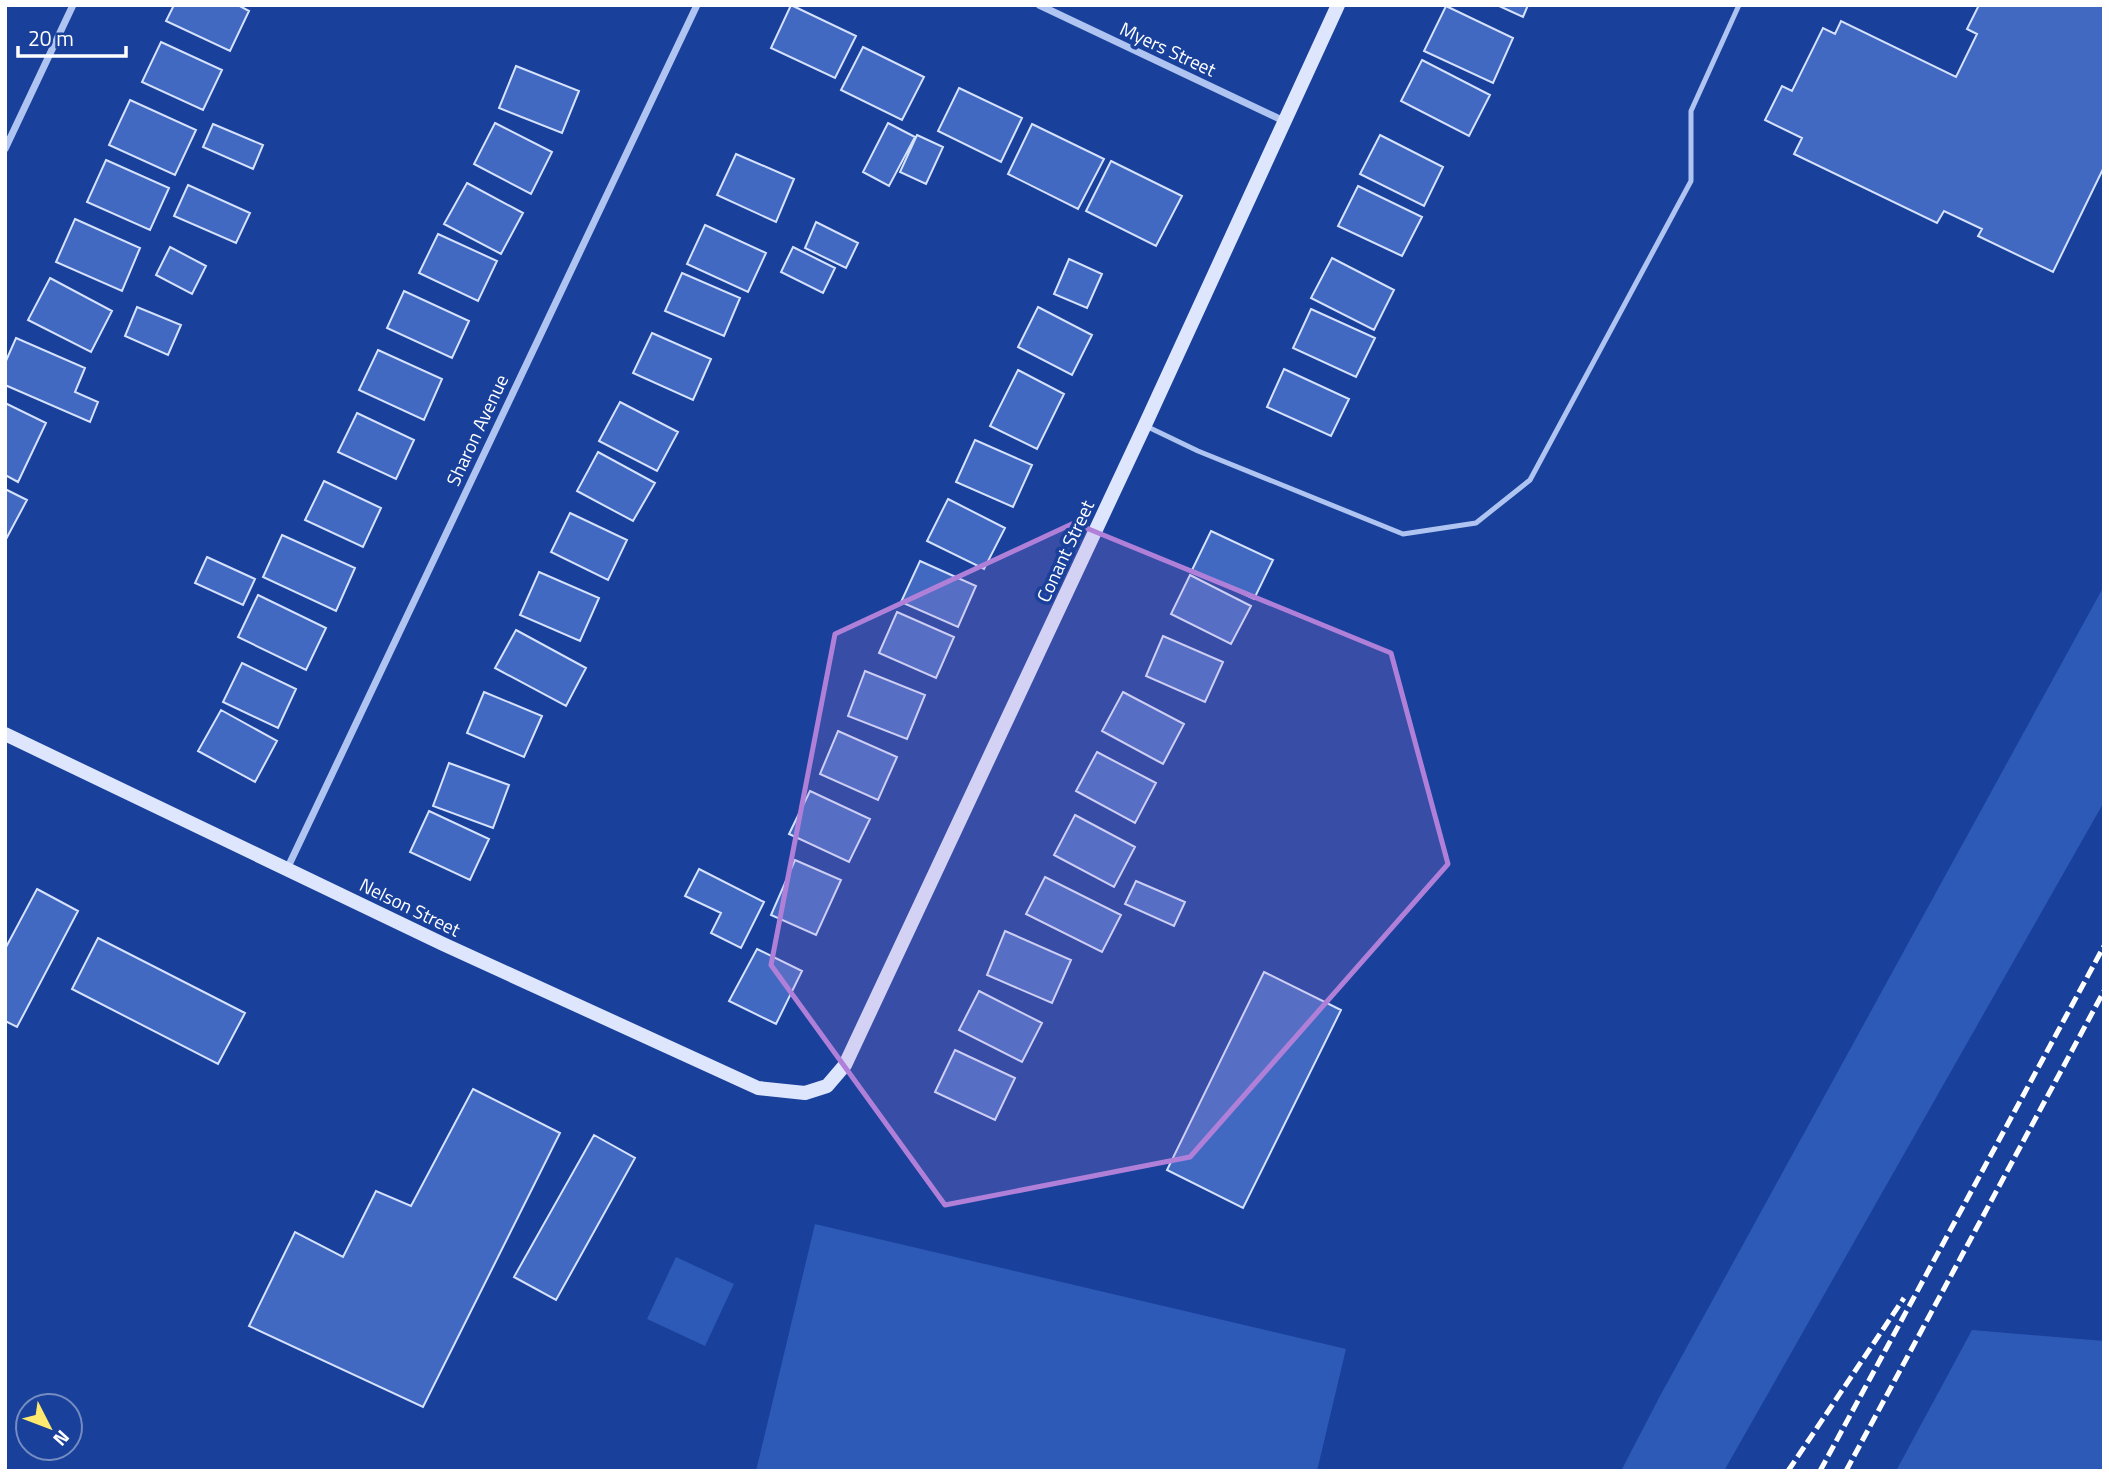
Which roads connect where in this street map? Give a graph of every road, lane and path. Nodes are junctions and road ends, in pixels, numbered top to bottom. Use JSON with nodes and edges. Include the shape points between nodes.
{"nodes":[{"id":1,"x":72,"y":5,"type":"edge"},
{"id":2,"x":697,"y":5,"type":"edge"},
{"id":3,"x":1039,"y":5,"type":"edge"},
{"id":4,"x":1338,"y":5,"type":"edge"},
{"id":5,"x":1739,"y":5,"type":"edge"},
{"id":6,"x":1284,"y":121,"type":"junction"},
{"id":7,"x":5,"y":149,"type":"edge"},
{"id":8,"x":1145,"y":425,"type":"junction"},
{"id":9,"x":5,"y":734,"type":"edge"},
{"id":10,"x":287,"y":869,"type":"junction"},
{"id":11,"x":804,"y":1093,"type":"joint"}],
"edges":[{"from":1,"to":7,"type":"street"},
{"from":2,"to":10,"type":"street","name":"Sharon Avenue"},
{"from":3,"to":6,"type":"street","name":"Myers Street"},
{"from":4,"to":6,"type":"street","name":"Conant Street"},
{"from":5,"to":8,"type":"lane","via":[[1691,111],[1691,181],[1530,480],[1476,523],[1403,534]]},
{"from":6,"to":8,"type":"street","name":"Conant Street"},
{"from":8,"to":11,"type":"street","name":"Conant Street","via":[[845,1065],[827,1086]]},
{"from":9,"to":10,"type":"street","name":"Nelson Street"},
{"from":10,"to":11,"type":"street","name":"Nelson Street","via":[[758,1088]]}]}
